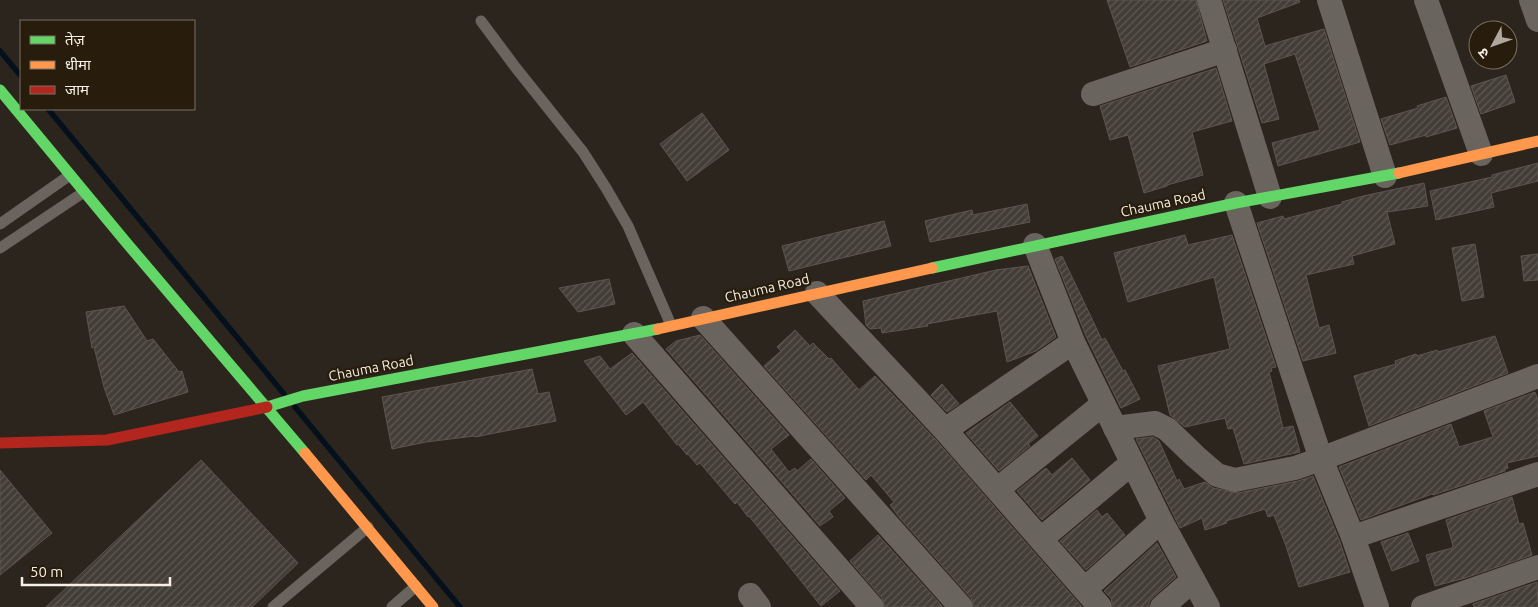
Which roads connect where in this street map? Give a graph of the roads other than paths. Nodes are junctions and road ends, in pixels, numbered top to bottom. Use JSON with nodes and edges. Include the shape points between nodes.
{"nodes":[{"id":1,"x":1209,"y":0,"type":"edge"},
{"id":2,"x":1329,"y":0,"type":"edge"},
{"id":3,"x":1426,"y":0,"type":"edge"},
{"id":4,"x":1531,"y":0,"type":"edge"},
{"id":5,"x":1538,"y":20,"type":"edge"},
{"id":6,"x":481,"y":21,"type":"dead end"},
{"id":7,"x":1226,"y":50,"type":"junction"},
{"id":8,"x":0,"y":90,"type":"edge"},
{"id":9,"x":1093,"y":94,"type":"dead end"},
{"id":10,"x":1538,"y":141,"type":"edge"},
{"id":11,"x":1481,"y":154,"type":"junction"},
{"id":12,"x":70,"y":175,"type":"junction"},
{"id":13,"x":1385,"y":176,"type":"junction"},
{"id":14,"x":84,"y":192,"type":"junction"},
{"id":15,"x":1270,"y":197,"type":"junction"},
{"id":16,"x":1236,"y":204,"type":"junction"},
{"id":17,"x":0,"y":224,"type":"edge"},
{"id":18,"x":1035,"y":245,"type":"junction"},
{"id":19,"x":0,"y":248,"type":"edge"},
{"id":20,"x":817,"y":292,"type":"junction"},
{"id":21,"x":703,"y":318,"type":"junction"},
{"id":22,"x":671,"y":325,"type":"junction"},
{"id":23,"x":634,"y":334,"type":"junction"},
{"id":24,"x":1074,"y":342,"type":"junction"},
{"id":25,"x":1538,"y":376,"type":"edge"},
{"id":26,"x":1104,"y":404,"type":"junction"},
{"id":27,"x":265,"y":407,"type":"junction"},
{"id":28,"x":1115,"y":428,"type":"junction"},
{"id":29,"x":945,"y":430,"type":"junction"},
{"id":30,"x":0,"y":442,"type":"edge"},
{"id":31,"x":1321,"y":459,"type":"junction"},
{"id":32,"x":1132,"y":463,"type":"junction"},
{"id":33,"x":1538,"y":474,"type":"edge"},
{"id":34,"x":998,"y":489,"type":"junction"},
{"id":35,"x":1161,"y":521,"type":"junction"},
{"id":36,"x":368,"y":527,"type":"junction"},
{"id":37,"x":1353,"y":537,"type":"junction"},
{"id":38,"x":1041,"y":539,"type":"junction"},
{"id":39,"x":1538,"y":567,"type":"edge"},
{"id":40,"x":1193,"y":580,"type":"junction"},
{"id":41,"x":416,"y":586,"type":"junction"},
{"id":42,"x":1084,"y":589,"type":"junction"},
{"id":43,"x":273,"y":607,"type":"edge"},
{"id":44,"x":392,"y":607,"type":"edge"},
{"id":45,"x":433,"y":607,"type":"edge"},
{"id":46,"x":872,"y":607,"type":"edge"},
{"id":47,"x":962,"y":607,"type":"edge"},
{"id":48,"x":1100,"y":607,"type":"edge"},
{"id":49,"x":1162,"y":607,"type":"edge"},
{"id":50,"x":1208,"y":607,"type":"edge"},
{"id":51,"x":1376,"y":607,"type":"edge"},
{"id":52,"x":1423,"y":607,"type":"edge"}],
"edges":[{"from":1,"to":7,"type":"street"},
{"from":2,"to":13,"type":"street"},
{"from":3,"to":11,"type":"street"},
{"from":4,"to":5,"type":"street"},
{"from":6,"to":22,"type":"lane","via":[[583,152],[606,188],[628,226]]},
{"from":7,"to":9,"type":"street"},
{"from":7,"to":15,"type":"street"},
{"from":8,"to":12,"type":"street"},
{"from":10,"to":11,"type":"street","name":"Chauma Road"},
{"from":11,"to":13,"type":"street","name":"Chauma Road"},
{"from":12,"to":14,"type":"street"},
{"from":12,"to":17,"type":"lane"},
{"from":13,"to":15,"type":"street","name":"Chauma Road"},
{"from":14,"to":19,"type":"lane"},
{"from":14,"to":27,"type":"street"},
{"from":15,"to":16,"type":"street","name":"Chauma Road"},
{"from":16,"to":18,"type":"street","name":"Chauma Road"},
{"from":16,"to":31,"type":"street"},
{"from":18,"to":20,"type":"street","name":"Chauma Road"},
{"from":18,"to":24,"type":"street"},
{"from":20,"to":21,"type":"street","name":"Chauma Road"},
{"from":20,"to":29,"type":"street"},
{"from":21,"to":22,"type":"street","name":"Chauma Road"},
{"from":21,"to":47,"type":"street"},
{"from":22,"to":23,"type":"street","name":"Chauma Road"},
{"from":23,"to":27,"type":"street","name":"Chauma Road","via":[[303,396]]},
{"from":23,"to":46,"type":"street"},
{"from":24,"to":26,"type":"street"},
{"from":24,"to":29,"type":"street"},
{"from":25,"to":31,"type":"street"},
{"from":26,"to":28,"type":"street"},
{"from":26,"to":34,"type":"street"},
{"from":27,"to":30,"type":"street","name":"Chauma Road","via":[[107,440]]},
{"from":27,"to":36,"type":"street"},
{"from":28,"to":31,"type":"street","via":[[1155,424],[1167,429],[1217,475],[1235,480],[1295,468]]},
{"from":28,"to":32,"type":"street"},
{"from":29,"to":34,"type":"street"},
{"from":31,"to":37,"type":"street"},
{"from":32,"to":35,"type":"street"},
{"from":32,"to":38,"type":"street"},
{"from":33,"to":37,"type":"street"},
{"from":34,"to":38,"type":"street"},
{"from":35,"to":40,"type":"street"},
{"from":35,"to":42,"type":"street"},
{"from":36,"to":41,"type":"street"},
{"from":36,"to":43,"type":"lane"},
{"from":37,"to":51,"type":"street"},
{"from":38,"to":42,"type":"street"},
{"from":39,"to":52,"type":"street"},
{"from":40,"to":49,"type":"street"},
{"from":40,"to":50,"type":"street"},
{"from":41,"to":44,"type":"lane"},
{"from":41,"to":45,"type":"street"},
{"from":42,"to":48,"type":"street"}]}
